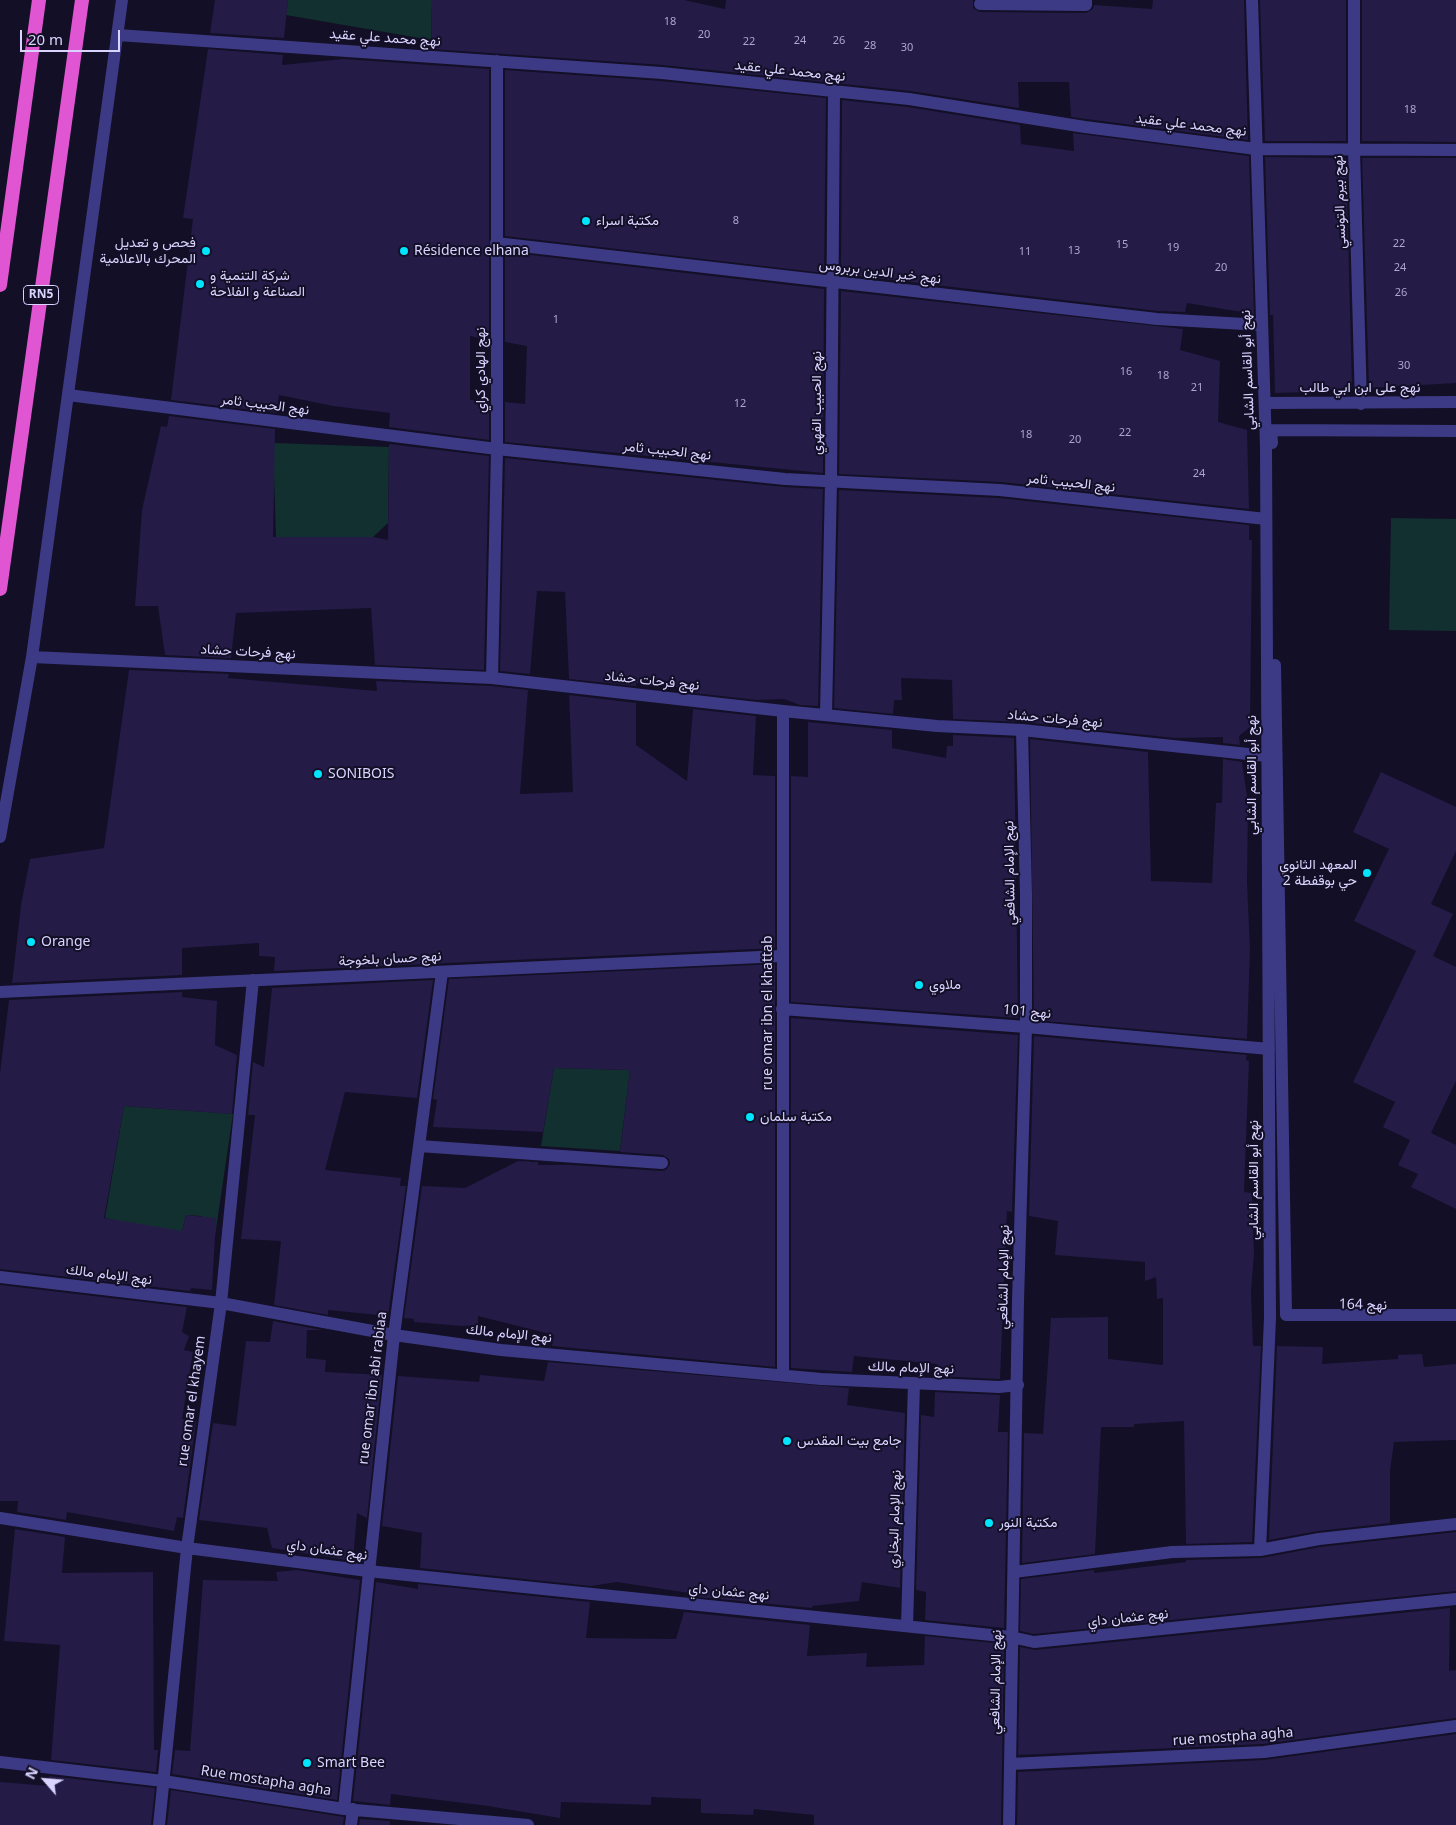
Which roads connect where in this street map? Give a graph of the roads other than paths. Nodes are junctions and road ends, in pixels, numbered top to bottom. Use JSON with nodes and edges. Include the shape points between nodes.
{"nodes":[{"id":1,"x":39,"y":0,"type":"edge"},
{"id":2,"x":82,"y":0,"type":"edge"},
{"id":3,"x":122,"y":0,"type":"edge"},
{"id":4,"x":1086,"y":0,"type":"edge"},
{"id":5,"x":1252,"y":0,"type":"edge"},
{"id":6,"x":1354,"y":0,"type":"edge"},
{"id":7,"x":980,"y":4,"type":"dead end"},
{"id":8,"x":118,"y":35,"type":"junction"},
{"id":9,"x":498,"y":61,"type":"junction"},
{"id":10,"x":834,"y":91,"type":"junction"},
{"id":11,"x":1256,"y":149,"type":"junction"},
{"id":12,"x":1354,"y":150,"type":"junction"},
{"id":13,"x":1456,"y":150,"type":"edge"},
{"id":14,"x":496,"y":243,"type":"junction"},
{"id":15,"x":832,"y":282,"type":"junction"},
{"id":16,"x":0,"y":285,"type":"edge"},
{"id":17,"x":1262,"y":325,"type":"junction"},
{"id":18,"x":68,"y":395,"type":"junction"},
{"id":19,"x":1456,"y":402,"type":"edge"},
{"id":20,"x":1265,"y":403,"type":"junction"},
{"id":21,"x":1361,"y":404,"type":"junction"},
{"id":22,"x":1456,"y":432,"type":"edge"},
{"id":23,"x":497,"y":449,"type":"junction"},
{"id":24,"x":831,"y":482,"type":"junction"},
{"id":25,"x":1266,"y":519,"type":"junction"},
{"id":26,"x":0,"y":589,"type":"edge"},
{"id":27,"x":32,"y":657,"type":"junction"},
{"id":28,"x":492,"y":678,"type":"junction"},
{"id":29,"x":782,"y":711,"type":"junction"},
{"id":30,"x":826,"y":714,"type":"junction"},
{"id":31,"x":1022,"y":730,"type":"junction"},
{"id":32,"x":1267,"y":756,"type":"junction"},
{"id":33,"x":0,"y":837,"type":"edge"},
{"id":34,"x":782,"y":956,"type":"junction"},
{"id":35,"x":442,"y":972,"type":"junction"},
{"id":36,"x":253,"y":980,"type":"junction"},
{"id":37,"x":0,"y":992,"type":"edge"},
{"id":38,"x":782,"y":1009,"type":"junction"},
{"id":39,"x":1026,"y":1027,"type":"junction"},
{"id":40,"x":1269,"y":1049,"type":"junction"},
{"id":41,"x":420,"y":1146,"type":"junction"},
{"id":42,"x":662,"y":1163,"type":"dead end"},
{"id":43,"x":0,"y":1277,"type":"edge"},
{"id":44,"x":220,"y":1303,"type":"junction"},
{"id":45,"x":1456,"y":1315,"type":"edge"},
{"id":46,"x":1270,"y":1318,"type":"junction"},
{"id":47,"x":1456,"y":1321,"type":"edge"},
{"id":48,"x":394,"y":1335,"type":"junction"},
{"id":49,"x":783,"y":1374,"type":"junction"},
{"id":50,"x":914,"y":1383,"type":"junction"},
{"id":51,"x":1018,"y":1385,"type":"junction"},
{"id":52,"x":0,"y":1518,"type":"edge"},
{"id":53,"x":1456,"y":1524,"type":"edge"},
{"id":54,"x":187,"y":1548,"type":"junction"},
{"id":55,"x":1260,"y":1550,"type":"junction"},
{"id":56,"x":368,"y":1571,"type":"junction"},
{"id":57,"x":1014,"y":1572,"type":"junction"},
{"id":58,"x":1456,"y":1599,"type":"edge"},
{"id":59,"x":907,"y":1626,"type":"junction"},
{"id":60,"x":1011,"y":1637,"type":"junction"},
{"id":61,"x":1456,"y":1726,"type":"edge"},
{"id":62,"x":0,"y":1762,"type":"edge"},
{"id":63,"x":1010,"y":1764,"type":"junction"},
{"id":64,"x":163,"y":1781,"type":"junction"},
{"id":65,"x":349,"y":1809,"type":"junction"},
{"id":66,"x":159,"y":1825,"type":"edge"},
{"id":67,"x":351,"y":1825,"type":"edge"},
{"id":68,"x":528,"y":1825,"type":"edge"},
{"id":69,"x":1009,"y":1825,"type":"edge"}],
"edges":[{"from":1,"to":16,"type":"highway"},
{"from":2,"to":26,"type":"highway","number":"RN5"},
{"from":3,"to":8,"type":"street"},
{"from":4,"to":7,"type":"street","via":[[1086,6]]},
{"from":5,"to":11,"type":"street","name":"نهج أبو القاسم الشابي"},
{"from":6,"to":12,"type":"street","name":"نهج بيرم التونسي"},
{"from":8,"to":9,"type":"street","name":"نهج محمد علي عقيد"},
{"from":8,"to":18,"type":"street"},
{"from":9,"to":10,"type":"street","name":"نهج محمد علي عقيد","via":[[662,73]]},
{"from":9,"to":14,"type":"street","name":"نهج الهادي كراي"},
{"from":10,"to":11,"type":"street","name":"نهج محمد علي عقيد"},
{"from":10,"to":15,"type":"street","name":"نهج الحبيب الفهري"},
{"from":11,"to":12,"type":"street","name":"نهج محمد علي عقيد"},
{"from":11,"to":17,"type":"street","name":"نهج أبو القاسم الشابي"},
{"from":12,"to":13,"type":"street","name":"نهج محمد علي عقيد"},
{"from":12,"to":21,"type":"street","name":"نهج بيرم التونسي"},
{"from":14,"to":15,"type":"street","name":"نهج خير الدين بربروس"},
{"from":14,"to":23,"type":"street","name":"نهج الهادي كراي"},
{"from":15,"to":17,"type":"street","name":"نهج خير الدين بربروس","via":[[1157,319]]},
{"from":15,"to":24,"type":"street","name":"نهج الحبيب الفهري"},
{"from":17,"to":20,"type":"street","name":"نهج أبو القاسم الشابي"},
{"from":18,"to":23,"type":"street","name":"نهج الحبيب ثامر"},
{"from":18,"to":27,"type":"street"},
{"from":19,"to":21,"type":"street","name":"نهج على ابن ابي طالب"},
{"from":20,"to":21,"type":"street","name":"نهج على ابن ابي طالب"},
{"from":20,"to":25,"type":"street","name":"نهج أبو القاسم الشابي"},
{"from":22,"to":45,"type":"street","via":[[1271,430],[1286,1315]]},
{"from":23,"to":24,"type":"street","name":"نهج الحبيب ثامر"},
{"from":23,"to":28,"type":"street","name":"نهج الهادي كراي"},
{"from":24,"to":25,"type":"street","name":"نهج الحبيب ثامر","via":[[1000,490]]},
{"from":24,"to":30,"type":"street","name":"نهج الحبيب الفهري"},
{"from":25,"to":32,"type":"street","name":"نهج أبو القاسم الشابي"},
{"from":27,"to":28,"type":"street","name":"نهج فرحات حشاد"},
{"from":27,"to":33,"type":"street"},
{"from":28,"to":29,"type":"street","name":"نهج فرحات حشاد"},
{"from":29,"to":30,"type":"street","name":"نهج فرحات حشاد"},
{"from":29,"to":34,"type":"street","name":"rue omar ibn el khattab"},
{"from":30,"to":31,"type":"street","name":"نهج فرحات حشاد","via":[[937,726]]},
{"from":31,"to":32,"type":"street","name":"نهج فرحات حشاد"},
{"from":31,"to":39,"type":"street","name":"نهج الإمام الشافعي"},
{"from":32,"to":40,"type":"street","name":"نهج أبو القاسم الشابي"},
{"from":34,"to":35,"type":"street","name":"نهج حسان بلخوجة"},
{"from":34,"to":38,"type":"street","name":"rue omar ibn el khattab"},
{"from":35,"to":36,"type":"street","name":"نهج حسان بلخوجة"},
{"from":35,"to":41,"type":"street","name":"rue omar ibn abi rabiaa"},
{"from":36,"to":37,"type":"street","name":"نهج حسان بلخوجة"},
{"from":36,"to":44,"type":"street","name":"rue omar el khayem"},
{"from":38,"to":39,"type":"street","name":"نهج 101"},
{"from":38,"to":49,"type":"street","name":"rue omar ibn el khattab"},
{"from":39,"to":40,"type":"street","name":"نهج 101"},
{"from":39,"to":51,"type":"street","name":"نهج الإمام الشافعي"},
{"from":40,"to":46,"type":"street","name":"نهج أبو القاسم الشابي"},
{"from":41,"to":42,"type":"street"},
{"from":41,"to":48,"type":"street","name":"rue omar ibn abi rabiaa"},
{"from":43,"to":44,"type":"street","name":"نهج الإمام مالك"},
{"from":44,"to":48,"type":"street","name":"نهج الإمام مالك"},
{"from":44,"to":54,"type":"street","name":"rue omar el khayem"},
{"from":46,"to":47,"type":"street","name":"نهج 164"},
{"from":46,"to":55,"type":"street","name":"نهج أبو القاسم الشابي"},
{"from":48,"to":49,"type":"street","name":"نهج الإمام مالك","via":[[501,1350]]},
{"from":48,"to":56,"type":"street","name":"rue omar ibn abi rabiaa"},
{"from":49,"to":50,"type":"street","name":"نهج الإمام مالك"},
{"from":50,"to":51,"type":"street","name":"نهج الإمام مالك"},
{"from":50,"to":59,"type":"street","name":"نهج الإمام البخاري"},
{"from":51,"to":57,"type":"street","name":"نهج الإمام الشافعي"},
{"from":52,"to":54,"type":"street","name":"نهج عثمان داي"},
{"from":53,"to":55,"type":"street","via":[[1319,1539]]},
{"from":54,"to":56,"type":"street","name":"نهج عثمان داي"},
{"from":54,"to":64,"type":"street","name":"rue omar el khayem"},
{"from":55,"to":57,"type":"street","via":[[1172,1552]]},
{"from":56,"to":59,"type":"street","name":"نهج عثمان داي"},
{"from":56,"to":65,"type":"street","name":"rue omar ibn abi rabiaa"},
{"from":57,"to":60,"type":"street","name":"نهج الإمام الشافعي"},
{"from":58,"to":60,"type":"street","name":"نهج عثمان داي","via":[[1067,1640],[1034,1642]]},
{"from":59,"to":60,"type":"street","name":"نهج عثمان داي"},
{"from":60,"to":63,"type":"street","name":"نهج الإمام الشافعي"},
{"from":61,"to":63,"type":"street","name":"rue mostpha agha","via":[[1264,1752]]},
{"from":62,"to":64,"type":"street","name":"Rue mostapha agha"},
{"from":63,"to":69,"type":"street","name":"نهج الإمام الشافعي"},
{"from":64,"to":65,"type":"street","name":"Rue mostapha agha"},
{"from":64,"to":66,"type":"street","name":"rue omar el khayem"},
{"from":65,"to":67,"type":"street","name":"rue omar ibn abi rabiaa"},
{"from":65,"to":68,"type":"street","name":"Rue mostapha agha"}]}
